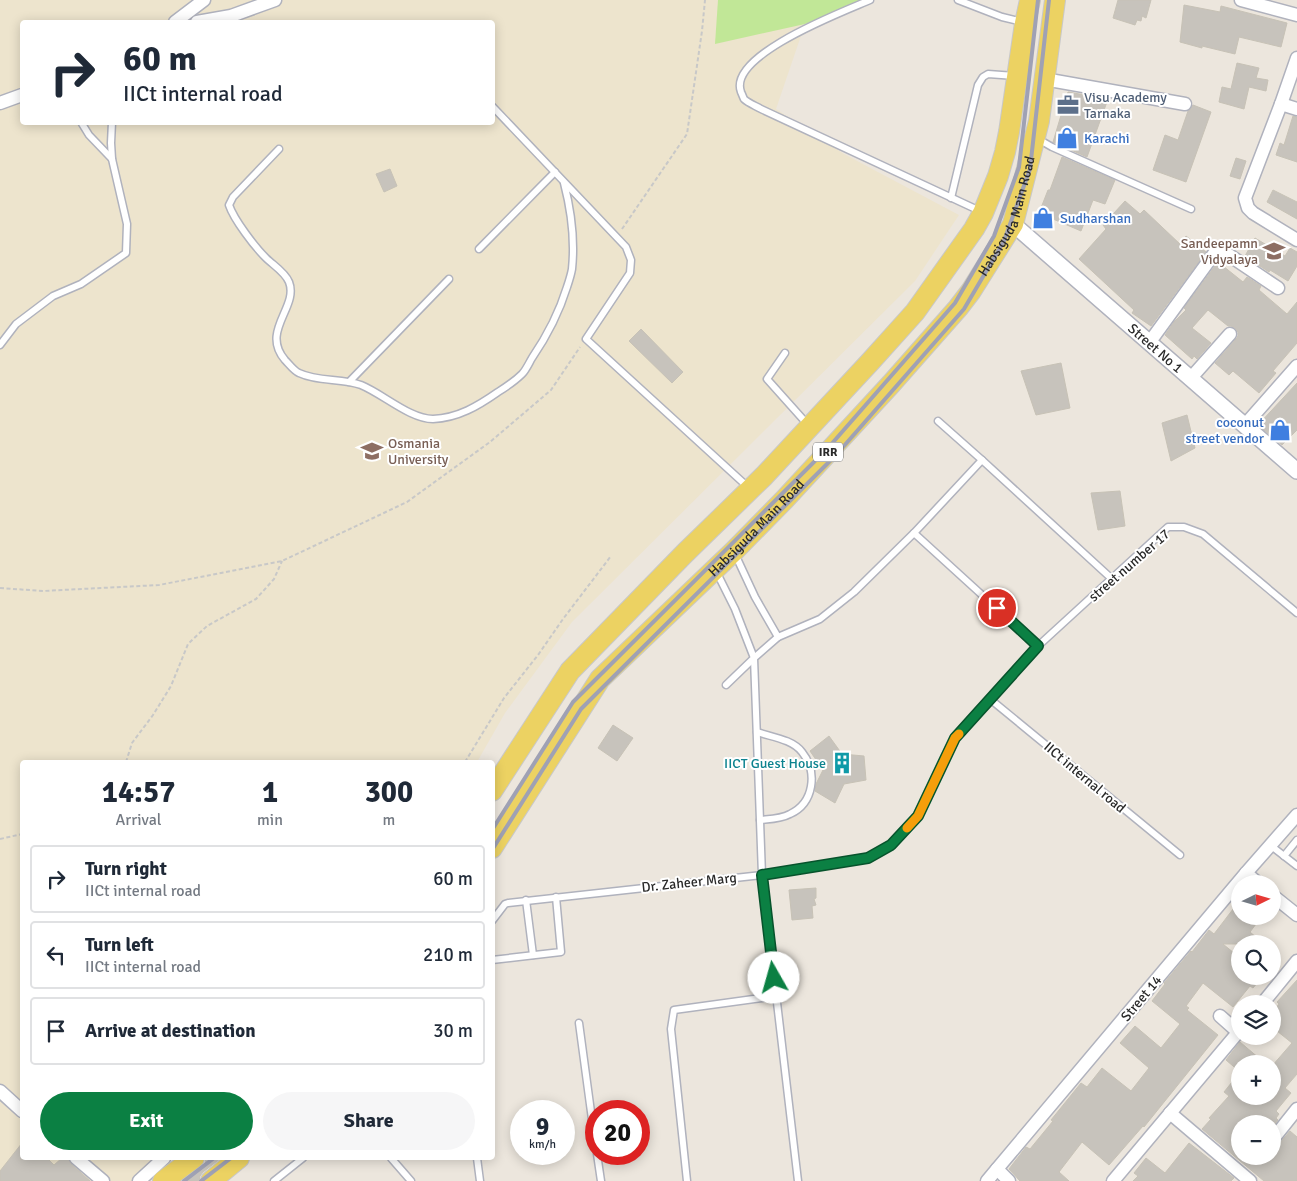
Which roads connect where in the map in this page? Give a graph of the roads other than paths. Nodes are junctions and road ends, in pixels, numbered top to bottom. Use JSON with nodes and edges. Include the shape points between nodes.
{"nodes":[{"id":1,"x":204,"y":0,"type":"edge"},
{"id":2,"x":275,"y":0,"type":"edge"},
{"id":3,"x":870,"y":0,"type":"edge"},
{"id":4,"x":958,"y":0,"type":"edge"},
{"id":5,"x":1030,"y":0,"type":"edge"},
{"id":6,"x":1055,"y":0,"type":"edge"},
{"id":7,"x":1241,"y":0,"type":"edge"},
{"id":8,"x":1297,"y":16,"type":"edge"},
{"id":9,"x":178,"y":20,"type":"edge"},
{"id":10,"x":209,"y":20,"type":"edge"},
{"id":11,"x":1025,"y":23,"type":"junction"},
{"id":12,"x":1297,"y":58,"type":"edge"},
{"id":13,"x":1017,"y":76,"type":"junction"},
{"id":14,"x":1044,"y":79,"type":"junction"},
{"id":15,"x":20,"y":95,"type":"edge"},
{"id":16,"x":0,"y":103,"type":"edge"},
{"id":17,"x":1185,"y":104,"type":"dead end"},
{"id":18,"x":1281,"y":104,"type":"junction"},
{"id":19,"x":1297,"y":108,"type":"edge"},
{"id":20,"x":495,"y":109,"type":"edge"},
{"id":21,"x":83,"y":125,"type":"edge"},
{"id":22,"x":112,"y":125,"type":"edge"},
{"id":23,"x":1034,"y":137,"type":"junction"},
{"id":24,"x":279,"y":149,"type":"dead end"},
{"id":25,"x":112,"y":159,"type":"junction"},
{"id":26,"x":555,"y":172,"type":"junction"},
{"id":27,"x":564,"y":183,"type":"junction"},
{"id":28,"x":951,"y":198,"type":"junction"},
{"id":29,"x":1191,"y":209,"type":"dead end"},
{"id":30,"x":983,"y":213,"type":"junction"},
{"id":31,"x":1012,"y":224,"type":"junction"},
{"id":32,"x":1297,"y":240,"type":"edge"},
{"id":33,"x":479,"y":249,"type":"dead end"},
{"id":34,"x":449,"y":279,"type":"dead end"},
{"id":35,"x":1278,"y":288,"type":"dead end"},
{"id":36,"x":1230,"y":334,"type":"dead end"},
{"id":37,"x":1149,"y":343,"type":"junction"},
{"id":38,"x":0,"y":345,"type":"edge"},
{"id":39,"x":785,"y":354,"type":"dead end"},
{"id":40,"x":870,"y":362,"type":"junction"},
{"id":41,"x":1297,"y":366,"type":"edge"},
{"id":42,"x":1190,"y":378,"type":"junction"},
{"id":43,"x":349,"y":382,"type":"junction"},
{"id":44,"x":891,"y":384,"type":"junction"},
{"id":45,"x":938,"y":421,"type":"dead end"},
{"id":46,"x":1245,"y":426,"type":"junction"},
{"id":47,"x":809,"y":427,"type":"junction"},
{"id":48,"x":982,"y":460,"type":"junction"},
{"id":49,"x":1297,"y":471,"type":"edge"},
{"id":50,"x":750,"y":489,"type":"junction"},
{"id":51,"x":914,"y":533,"type":"junction"},
{"id":52,"x":734,"y":551,"type":"junction"},
{"id":53,"x":715,"y":568,"type":"junction"},
{"id":54,"x":1112,"y":579,"type":"junction"},
{"id":55,"x":1297,"y":613,"type":"edge"},
{"id":56,"x":778,"y":637,"type":"junction"},
{"id":57,"x":1038,"y":646,"type":"junction"},
{"id":58,"x":754,"y":658,"type":"junction"},
{"id":59,"x":726,"y":685,"type":"dead end"},
{"id":60,"x":558,"y":689,"type":"junction"},
{"id":61,"x":990,"y":699,"type":"junction"},
{"id":62,"x":582,"y":707,"type":"junction"},
{"id":63,"x":757,"y":732,"type":"junction"},
{"id":64,"x":495,"y":786,"type":"edge"},
{"id":65,"x":1297,"y":814,"type":"edge"},
{"id":66,"x":760,"y":820,"type":"junction"},
{"id":67,"x":1297,"y":840,"type":"edge"},
{"id":68,"x":495,"y":843,"type":"edge"},
{"id":69,"x":1270,"y":845,"type":"junction"},
{"id":70,"x":1180,"y":855,"type":"dead end"},
{"id":71,"x":1284,"y":856,"type":"junction"},
{"id":72,"x":1297,"y":866,"type":"edge"},
{"id":73,"x":1246,"y":873,"type":"junction"},
{"id":74,"x":762,"y":875,"type":"junction"},
{"id":75,"x":1248,"y":875,"type":"edge"},
{"id":76,"x":556,"y":897,"type":"junction"},
{"id":77,"x":526,"y":900,"type":"junction"},
{"id":78,"x":1281,"y":902,"type":"edge"},
{"id":79,"x":1297,"y":915,"type":"edge"},
{"id":80,"x":495,"y":917,"type":"edge"},
{"id":81,"x":533,"y":955,"type":"junction"},
{"id":82,"x":495,"y":960,"type":"edge"},
{"id":83,"x":1297,"y":961,"type":"edge"},
{"id":84,"x":1269,"y":995,"type":"edge"},
{"id":85,"x":776,"y":996,"type":"junction"},
{"id":86,"x":1220,"y":1016,"type":"dead end"},
{"id":87,"x":579,"y":1023,"type":"dead end"},
{"id":88,"x":1231,"y":1025,"type":"edge"},
{"id":89,"x":1231,"y":1041,"type":"edge"},
{"id":90,"x":0,"y":1091,"type":"edge"},
{"id":91,"x":589,"y":1100,"type":"edge"},
{"id":92,"x":20,"y":1109,"type":"edge"},
{"id":93,"x":1297,"y":1109,"type":"edge"},
{"id":94,"x":1170,"y":1113,"type":"junction"},
{"id":95,"x":1281,"y":1129,"type":"edge"},
{"id":96,"x":78,"y":1160,"type":"edge"},
{"id":97,"x":162,"y":1160,"type":"edge"},
{"id":98,"x":185,"y":1160,"type":"edge"},
{"id":99,"x":237,"y":1160,"type":"edge"},
{"id":100,"x":300,"y":1160,"type":"edge"},
{"id":101,"x":393,"y":1160,"type":"edge"},
{"id":102,"x":477,"y":1160,"type":"edge"},
{"id":103,"x":599,"y":1165,"type":"edge"},
{"id":104,"x":996,"y":1169,"type":"junction"},
{"id":105,"x":103,"y":1181,"type":"edge"},
{"id":106,"x":139,"y":1181,"type":"edge"},
{"id":107,"x":163,"y":1181,"type":"edge"},
{"id":108,"x":211,"y":1181,"type":"edge"},
{"id":109,"x":274,"y":1181,"type":"edge"},
{"id":110,"x":411,"y":1181,"type":"edge"},
{"id":111,"x":480,"y":1181,"type":"edge"},
{"id":112,"x":601,"y":1181,"type":"edge"},
{"id":113,"x":687,"y":1181,"type":"edge"},
{"id":114,"x":798,"y":1181,"type":"edge"},
{"id":115,"x":987,"y":1181,"type":"edge"},
{"id":116,"x":1009,"y":1181,"type":"edge"},
{"id":117,"x":1113,"y":1181,"type":"edge"},
{"id":118,"x":1250,"y":1181,"type":"edge"}],
"edges":[{"from":1,"to":9,"type":"street"},
{"from":2,"to":10,"type":"street","via":[[232,16]]},
{"from":3,"to":28,"type":"lane","via":[[815,23],[769,49],[743,74],[740,88],[744,99]]},
{"from":4,"to":11,"type":"lane"},
{"from":5,"to":11,"type":"main road","name":"Habsiguda Main Road","number":"IRR"},
{"from":6,"to":14,"type":"main road","name":"Habsiguda Main Road","number":"IRR"},
{"from":7,"to":8,"type":"street"},
{"from":11,"to":13,"type":"main road","name":"Habsiguda Main Road","number":"IRR"},
{"from":12,"to":18,"type":"street"},
{"from":13,"to":28,"type":"lane","via":[[988,74],[978,85]]},
{"from":13,"to":30,"type":"main road","name":"Habsiguda Main Road","number":"IRR","via":[[1005,152]]},
{"from":14,"to":17,"type":"street"},
{"from":14,"to":23,"type":"main road","name":"Habsiguda Main Road","number":"IRR"},
{"from":15,"to":16,"type":"street"},
{"from":18,"to":19,"type":"street"},
{"from":18,"to":32,"type":"street","via":[[1245,198],[1253,213]]},
{"from":20,"to":26,"type":"lane"},
{"from":21,"to":25,"type":"lane"},
{"from":22,"to":25,"type":"lane"},
{"from":23,"to":29,"type":"lane"},
{"from":23,"to":31,"type":"main road","name":"Habsiguda Main Road","number":"IRR"},
{"from":24,"to":43,"type":"lane","via":[[233,196],[229,206],[232,215],[263,255],[290,283],[291,294],[276,335],[276,344],[284,359],[298,373]]},
{"from":25,"to":38,"type":"lane","via":[[127,224],[126,253],[81,284],[52,296],[16,324]]},
{"from":26,"to":27,"type":"lane"},
{"from":26,"to":33,"type":"lane"},
{"from":27,"to":43,"type":"lane","via":[[570,205],[572,271],[549,332],[522,374],[475,408],[431,419],[414,414],[371,389]]},
{"from":27,"to":50,"type":"lane","via":[[626,247],[631,260],[630,272],[586,339]]},
{"from":28,"to":30,"type":"lane"},
{"from":30,"to":40,"type":"main road","name":"Habsiguda Main Road","number":"IRR","via":[[915,312]]},
{"from":31,"to":37,"type":"street","name":"Street No 1"},
{"from":31,"to":44,"type":"main road","name":"Habsiguda Main Road","number":"IRR","via":[[971,291]]},
{"from":34,"to":43,"type":"lane"},
{"from":35,"to":37,"type":"street","via":[[1223,251],[1216,251]]},
{"from":36,"to":42,"type":"street"},
{"from":37,"to":42,"type":"street","name":"Street No 1"},
{"from":39,"to":47,"type":"lane","via":[[767,379]]},
{"from":40,"to":44,"type":"main road"},
{"from":40,"to":47,"type":"main road","name":"Habsiguda Main Road","number":"IRR"},
{"from":41,"to":46,"type":"street"},
{"from":42,"to":46,"type":"street","name":"Street No 1"},
{"from":44,"to":52,"type":"main road","name":"Habsiguda Main Road","number":"IRR"},
{"from":45,"to":48,"type":"lane"},
{"from":46,"to":49,"type":"street","name":"Street No 1"},
{"from":47,"to":50,"type":"main road","name":"Habsiguda Main Road","number":"IRR"},
{"from":48,"to":51,"type":"lane"},
{"from":48,"to":54,"type":"lane"},
{"from":50,"to":60,"type":"main road","name":"Habsiguda Main Road","number":"IRR","via":[[570,671]]},
{"from":51,"to":56,"type":"lane","via":[[854,592],[820,619]]},
{"from":51,"to":57,"type":"lane"},
{"from":52,"to":53,"type":"main road","name":"Habsiguda Main Road","number":"IRR"},
{"from":52,"to":56,"type":"lane"},
{"from":53,"to":58,"type":"lane"},
{"from":53,"to":62,"type":"main road","name":"Habsiguda Main Road","number":"IRR","via":[[600,679]]},
{"from":54,"to":55,"type":"lane","name":"street number 17","via":[[1168,527],[1184,527],[1202,534]]},
{"from":54,"to":57,"type":"lane","name":"street number 17"},
{"from":56,"to":58,"type":"lane"},
{"from":57,"to":61,"type":"lane"},
{"from":58,"to":59,"type":"lane"},
{"from":58,"to":63,"type":"lane"},
{"from":60,"to":62,"type":"main road"},
{"from":60,"to":64,"type":"main road","name":"Habsiguda Main Road","number":"IRR"},
{"from":61,"to":70,"type":"lane","name":"IICt internal road"},
{"from":61,"to":74,"type":"lane","via":[[955,738],[918,816],[891,845],[868,858]]},
{"from":62,"to":68,"type":"main road","name":"Habsiguda Main Road","number":"IRR"},
{"from":63,"to":66,"type":"lane"},
{"from":63,"to":66,"type":"lane","via":[[791,743],[802,751],[812,779],[811,792],[798,810],[783,817]]},
{"from":65,"to":69,"type":"street","name":"Street 14"},
{"from":66,"to":74,"type":"lane"},
{"from":67,"to":71,"type":"lane"},
{"from":69,"to":71,"type":"lane"},
{"from":69,"to":73,"type":"street","name":"Street 14"},
{"from":71,"to":72,"type":"lane"},
{"from":73,"to":75,"type":"street"},
{"from":73,"to":104,"type":"street","name":"Street 14"},
{"from":74,"to":76,"type":"lane","name":"Dr. Zaheer Marg"},
{"from":74,"to":85,"type":"lane"},
{"from":76,"to":77,"type":"lane","name":"Dr. Zaheer Marg"},
{"from":76,"to":81,"type":"lane","via":[[561,952]]},
{"from":77,"to":80,"type":"lane","name":"Dr. Zaheer Marg","via":[[506,903]]},
{"from":77,"to":81,"type":"lane"},
{"from":78,"to":79,"type":"street"},
{"from":81,"to":82,"type":"lane"},
{"from":83,"to":84,"type":"street"},
{"from":85,"to":113,"type":"lane","via":[[674,1010],[671,1029]]},
{"from":85,"to":114,"type":"lane"},
{"from":86,"to":88,"type":"street"},
{"from":87,"to":91,"type":"lane"},
{"from":89,"to":94,"type":"street"},
{"from":90,"to":92,"type":"street"},
{"from":93,"to":95,"type":"street"},
{"from":94,"to":117,"type":"street"},
{"from":94,"to":118,"type":"street"},
{"from":96,"to":105,"type":"street"},
{"from":97,"to":106,"type":"street"},
{"from":98,"to":107,"type":"main road"},
{"from":99,"to":108,"type":"main road"},
{"from":100,"to":109,"type":"lane"},
{"from":101,"to":110,"type":"lane"},
{"from":102,"to":111,"type":"lane"},
{"from":103,"to":112,"type":"lane"},
{"from":104,"to":115,"type":"street","name":"Street 14"},
{"from":104,"to":116,"type":"street"}]}
